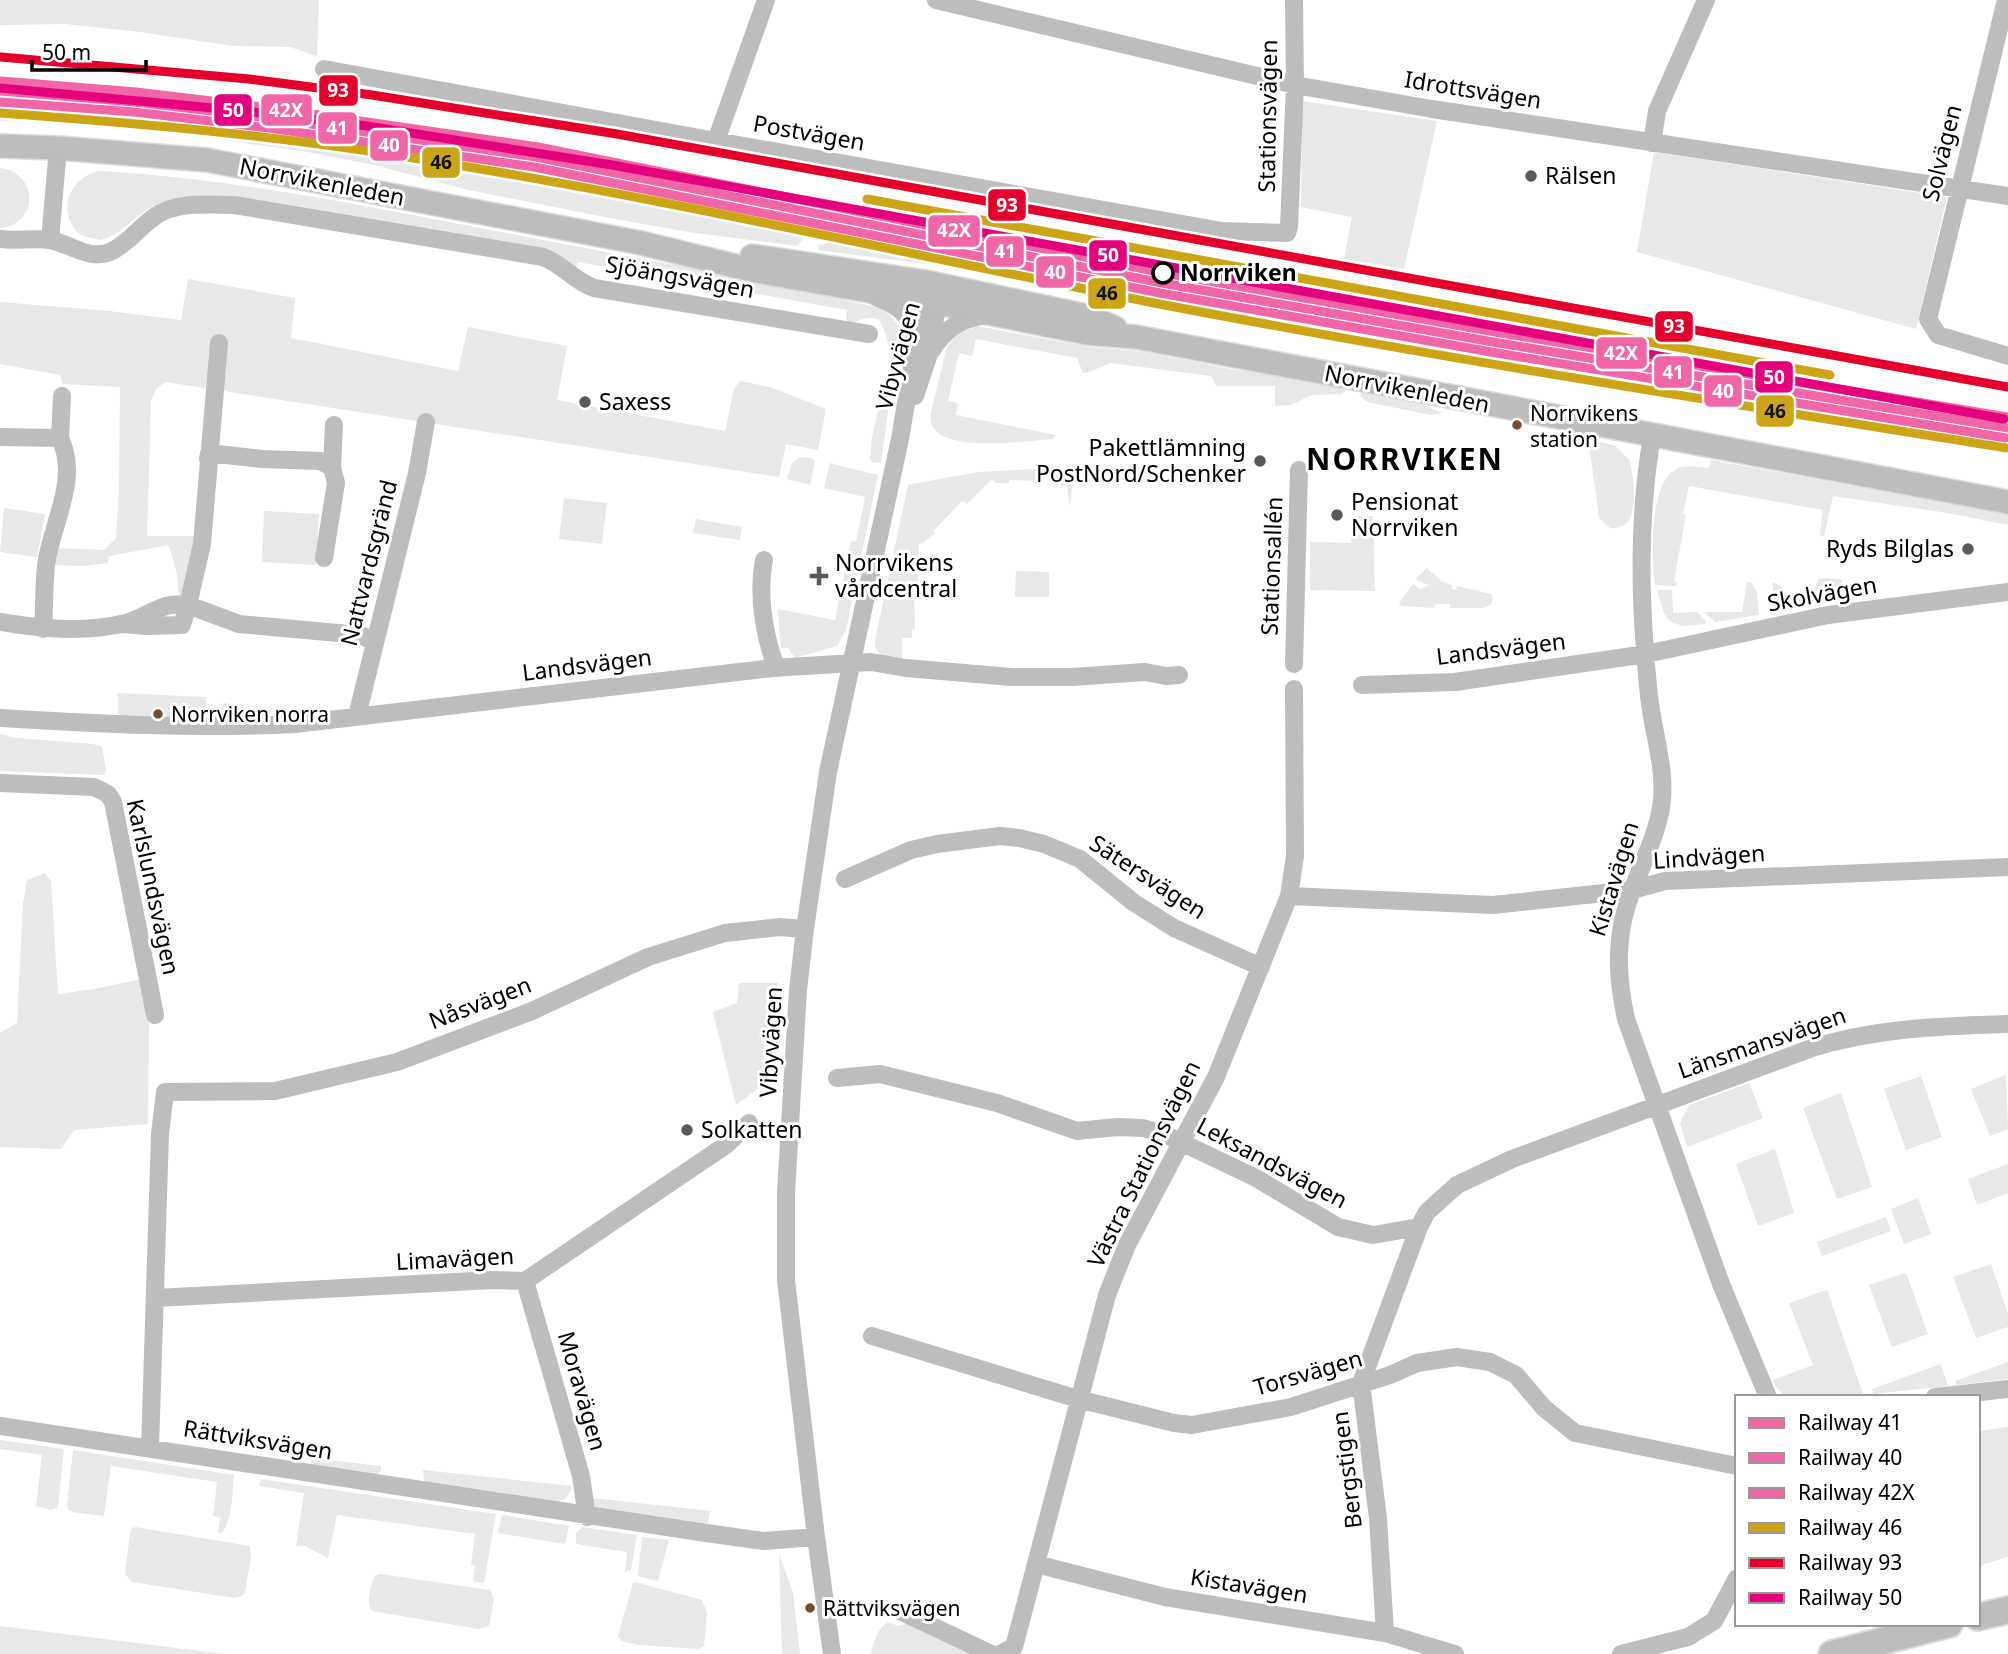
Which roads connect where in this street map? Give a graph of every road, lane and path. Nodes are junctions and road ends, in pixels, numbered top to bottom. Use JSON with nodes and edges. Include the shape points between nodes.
{"nodes":[{"id":1,"x":766,"y":0,"type":"edge"},
{"id":2,"x":936,"y":0,"type":"edge"},
{"id":3,"x":1294,"y":0,"type":"edge"},
{"id":4,"x":1706,"y":0,"type":"edge"},
{"id":5,"x":2006,"y":0,"type":"edge"},
{"id":6,"x":324,"y":69,"type":"dead end"},
{"id":7,"x":1295,"y":85,"type":"junction"},
{"id":8,"x":716,"y":141,"type":"junction"},
{"id":9,"x":1652,"y":143,"type":"junction"},
{"id":10,"x":0,"y":146,"type":"edge"},
{"id":11,"x":58,"y":148,"type":"junction"},
{"id":12,"x":1958,"y":188,"type":"junction"},
{"id":13,"x":2008,"y":196,"type":"edge"},
{"id":14,"x":1287,"y":233,"type":"joint"},
{"id":15,"x":0,"y":239,"type":"edge"},
{"id":16,"x":50,"y":240,"type":"junction"},
{"id":17,"x":641,"y":243,"type":"junction"},
{"id":18,"x":857,"y":289,"type":"junction"},
{"id":19,"x":932,"y":293,"type":"junction"},
{"id":20,"x":989,"y":314,"type":"junction"},
{"id":21,"x":869,"y":334,"type":"dead end"},
{"id":22,"x":1136,"y":337,"type":"junction"},
{"id":23,"x":915,"y":342,"type":"junction"},
{"id":24,"x":219,"y":343,"type":"dead end"},
{"id":25,"x":2008,"y":356,"type":"edge"},
{"id":26,"x":928,"y":357,"type":"junction"},
{"id":27,"x":62,"y":396,"type":"dead end"},
{"id":28,"x":426,"y":422,"type":"dead end"},
{"id":29,"x":334,"y":425,"type":"dead end"},
{"id":30,"x":1653,"y":436,"type":"junction"},
{"id":31,"x":0,"y":437,"type":"edge"},
{"id":32,"x":60,"y":438,"type":"junction"},
{"id":33,"x":900,"y":439,"type":"junction"},
{"id":34,"x":208,"y":459,"type":"junction"},
{"id":35,"x":332,"y":467,"type":"junction"},
{"id":36,"x":1299,"y":470,"type":"dead end"},
{"id":37,"x":2008,"y":502,"type":"edge"},
{"id":38,"x":324,"y":558,"type":"dead end"},
{"id":39,"x":764,"y":559,"type":"dead end"},
{"id":40,"x":2008,"y":592,"type":"edge"},
{"id":41,"x":188,"y":605,"type":"junction"},
{"id":42,"x":0,"y":622,"type":"edge"},
{"id":43,"x":122,"y":624,"type":"junction"},
{"id":44,"x":43,"y":629,"type":"junction"},
{"id":45,"x":374,"y":642,"type":"junction"},
{"id":46,"x":1646,"y":654,"type":"junction"},
{"id":47,"x":851,"y":662,"type":"junction"},
{"id":48,"x":1294,"y":664,"type":"dead end"},
{"id":49,"x":776,"y":668,"type":"junction"},
{"id":50,"x":1179,"y":675,"type":"dead end"},
{"id":51,"x":1362,"y":685,"type":"dead end"},
{"id":52,"x":1294,"y":689,"type":"dead end"},
{"id":53,"x":357,"y":716,"type":"junction"},
{"id":54,"x":0,"y":718,"type":"edge"},
{"id":55,"x":0,"y":783,"type":"edge"},
{"id":56,"x":2008,"y":867,"type":"edge"},
{"id":57,"x":845,"y":879,"type":"dead end"},
{"id":58,"x":1632,"y":890,"type":"junction"},
{"id":59,"x":1289,"y":896,"type":"junction"},
{"id":60,"x":804,"y":929,"type":"junction"},
{"id":61,"x":1261,"y":967,"type":"junction"},
{"id":62,"x":155,"y":1015,"type":"dead end"},
{"id":63,"x":2008,"y":1024,"type":"edge"},
{"id":64,"x":837,"y":1078,"type":"dead end"},
{"id":65,"x":165,"y":1092,"type":"joint"},
{"id":66,"x":1658,"y":1104,"type":"junction"},
{"id":67,"x":749,"y":1123,"type":"dead end"},
{"id":68,"x":1183,"y":1143,"type":"junction"},
{"id":69,"x":1419,"y":1227,"type":"junction"},
{"id":70,"x":525,"y":1281,"type":"junction"},
{"id":71,"x":156,"y":1298,"type":"junction"},
{"id":72,"x":872,"y":1335,"type":"dead end"},
{"id":73,"x":1361,"y":1383,"type":"junction"},
{"id":74,"x":2008,"y":1390,"type":"edge"},
{"id":75,"x":1767,"y":1395,"type":"edge"},
{"id":76,"x":1956,"y":1395,"type":"edge"},
{"id":77,"x":1078,"y":1399,"type":"junction"},
{"id":78,"x":0,"y":1426,"type":"edge"},
{"id":79,"x":150,"y":1448,"type":"junction"},
{"id":80,"x":1735,"y":1466,"type":"edge"},
{"id":81,"x":587,"y":1517,"type":"junction"},
{"id":82,"x":816,"y":1537,"type":"junction"},
{"id":83,"x":1036,"y":1564,"type":"junction"},
{"id":84,"x":1735,"y":1582,"type":"edge"},
{"id":85,"x":898,"y":1610,"type":"dead end"},
{"id":86,"x":2008,"y":1610,"type":"edge"},
{"id":87,"x":1980,"y":1617,"type":"edge"},
{"id":88,"x":1941,"y":1626,"type":"edge"},
{"id":89,"x":1385,"y":1633,"type":"junction"},
{"id":90,"x":832,"y":1654,"type":"edge"},
{"id":91,"x":991,"y":1654,"type":"edge"},
{"id":92,"x":1000,"y":1654,"type":"edge"},
{"id":93,"x":1455,"y":1654,"type":"edge"},
{"id":94,"x":1621,"y":1654,"type":"edge"},
{"id":95,"x":1832,"y":1654,"type":"edge"}],
"edges":[{"from":1,"to":8,"type":"street"},
{"from":2,"to":7,"type":"street","name":"Idrottsvägen"},
{"from":3,"to":7,"type":"street","name":"Stationsvägen"},
{"from":4,"to":9,"type":"street","via":[[1657,111]]},
{"from":5,"to":12,"type":"street","name":"Solvägen"},
{"from":6,"to":8,"type":"street","name":"Postvägen"},
{"from":7,"to":9,"type":"street","name":"Idrottsvägen"},
{"from":7,"to":14,"type":"street","name":"Stationsvägen"},
{"from":8,"to":14,"type":"street","name":"Postvägen","via":[[1222,231]]},
{"from":9,"to":12,"type":"street","name":"Idrottsvägen"},
{"from":10,"to":11,"type":"main road","name":"Norrvikenleden"},
{"from":11,"to":16,"type":"street"},
{"from":11,"to":17,"type":"main road","name":"Norrvikenleden","via":[[207,160]]},
{"from":12,"to":13,"type":"street","name":"Idrottsvägen"},
{"from":12,"to":25,"type":"street","name":"Solvägen","via":[[1928,319],[1938,335]]},
{"from":15,"to":16,"type":"street","name":"Sjöängsvägen"},
{"from":16,"to":21,"type":"street","name":"Sjöängsvägen","via":[[83,252],[111,252],[158,214],[190,205],[234,205],[543,257],[594,288]]},
{"from":17,"to":18,"type":"main road","name":"Norrvikenleden"},
{"from":17,"to":19,"type":"main road","name":"Norrvikenleden","via":[[805,262]]},
{"from":18,"to":19,"type":"main road","name":"Norrvikenleden"},
{"from":18,"to":23,"type":"street","via":[[902,311],[911,323]]},
{"from":19,"to":20,"type":"main road","name":"Norrvikenleden"},
{"from":19,"to":22,"type":"main road","name":"Norrvikenleden","via":[[1091,317]]},
{"from":19,"to":23,"type":"street","name":"Vibyvägen"},
{"from":19,"to":26,"type":"street","name":"Vibyvägen"},
{"from":20,"to":22,"type":"main road","name":"Norrvikenleden"},
{"from":20,"to":26,"type":"street","via":[[949,327]]},
{"from":22,"to":30,"type":"main road","name":"Norrvikenleden"},
{"from":23,"to":33,"type":"street","name":"Vibyvägen"},
{"from":24,"to":34,"type":"street"},
{"from":26,"to":33,"type":"street","name":"Vibyvägen"},
{"from":27,"to":32,"type":"street"},
{"from":28,"to":45,"type":"street","name":"Nattvardsgränd","via":[[418,473]]},
{"from":29,"to":35,"type":"street"},
{"from":30,"to":37,"type":"main road","name":"Norrvikenleden"},
{"from":30,"to":46,"type":"street","name":"Kistavägen","via":[[1640,544]]},
{"from":31,"to":32,"type":"street"},
{"from":32,"to":44,"type":"street","via":[[66,452],[66,485],[47,556]]},
{"from":33,"to":47,"type":"street","name":"Vibyvägen"},
{"from":34,"to":35,"type":"street","via":[[209,453],[320,461]]},
{"from":34,"to":41,"type":"street","via":[[202,544]]},
{"from":35,"to":38,"type":"street","via":[[336,483]]},
{"from":36,"to":48,"type":"street","name":"Stationsallén"},
{"from":39,"to":49,"type":"street","via":[[759,584],[767,642]]},
{"from":40,"to":46,"type":"street","name":"Skolvägen","via":[[1828,615]]},
{"from":41,"to":43,"type":"street","via":[[171,604]]},
{"from":41,"to":43,"type":"street","via":[[182,625]]},
{"from":41,"to":45,"type":"street","via":[[239,624],[361,635]]},
{"from":42,"to":44,"type":"street"},
{"from":43,"to":44,"type":"street"},
{"from":45,"to":53,"type":"street","name":"Nattvardsgränd"},
{"from":46,"to":51,"type":"street","name":"Landsvägen","via":[[1455,682]]},
{"from":46,"to":58,"type":"street","name":"Kistavägen","via":[[1661,768],[1661,806]]},
{"from":47,"to":49,"type":"street","name":"Landsvägen"},
{"from":47,"to":50,"type":"street","name":"Landsvägen","via":[[1012,677],[1145,671]]},
{"from":47,"to":60,"type":"street","name":"Vibyvägen","via":[[828,772]]},
{"from":49,"to":53,"type":"street","name":"Landsvägen"},
{"from":52,"to":59,"type":"street","name":"Västra Stationsvägen","via":[[1295,856]]},
{"from":53,"to":54,"type":"street","name":"Landsvägen","via":[[242,727]]},
{"from":55,"to":62,"type":"street","name":"Karlslundsvägen","via":[[94,787],[108,793]]},
{"from":56,"to":58,"type":"street","name":"Lindvägen","via":[[1665,881]]},
{"from":57,"to":61,"type":"street","name":"Sätersvägen","via":[[911,850],[1000,836],[1019,838],[1080,859],[1174,928]]},
{"from":58,"to":59,"type":"street","name":"Lindvägen","via":[[1493,905]]},
{"from":58,"to":66,"type":"street","name":"Kistavägen","via":[[1617,957],[1619,987]]},
{"from":59,"to":61,"type":"street","name":"Västra Stationsvägen"},
{"from":60,"to":65,"type":"street","name":"Nåsvägen","via":[[725,933],[661,953],[532,1011],[397,1062],[275,1091]]},
{"from":60,"to":82,"type":"street","name":"Vibyvägen","via":[[786,1193],[786,1280]]},
{"from":61,"to":68,"type":"street","name":"Västra Stationsvägen"},
{"from":63,"to":66,"type":"street","name":"Länsmansvägen","via":[[1894,1030],[1844,1038]]},
{"from":64,"to":68,"type":"street","name":"Leksandsvägen","via":[[880,1074],[997,1103],[1077,1130],[1143,1128]]},
{"from":65,"to":71,"type":"street","name":"Rättviksvägen"},
{"from":66,"to":69,"type":"street","via":[[1512,1159],[1457,1185],[1427,1212]]},
{"from":66,"to":75,"type":"street","name":"Kistavägen","via":[[1721,1284]]},
{"from":67,"to":70,"type":"street","name":"Limavägen","via":[[726,1145]]},
{"from":68,"to":69,"type":"street","name":"Leksandsvägen","via":[[1256,1178],[1338,1227],[1373,1235]]},
{"from":68,"to":77,"type":"street","name":"Västra Stationsvägen","via":[[1127,1245],[1107,1295]]},
{"from":69,"to":73,"type":"street","name":"Bergstigen"},
{"from":70,"to":71,"type":"street","name":"Limavägen"},
{"from":70,"to":81,"type":"street","name":"Moravägen","via":[[581,1476]]},
{"from":71,"to":79,"type":"street","name":"Rättviksvägen"},
{"from":72,"to":77,"type":"street","name":"Torsvägen"},
{"from":73,"to":77,"type":"street","name":"Torsvägen","via":[[1291,1406],[1192,1425]]},
{"from":73,"to":80,"type":"street","name":"Torsvägen","via":[[1437,1359],[1490,1362],[1516,1375],[1544,1408],[1575,1433]]},
{"from":73,"to":89,"type":"street","name":"Bergstigen","via":[[1378,1518]]},
{"from":74,"to":76,"type":"street"},
{"from":77,"to":83,"type":"street","name":"Västra Stationsvägen"},
{"from":78,"to":79,"type":"street","name":"Rättviksvägen"},
{"from":79,"to":81,"type":"street","name":"Rättviksvägen"},
{"from":81,"to":82,"type":"street","name":"Rättviksvägen","via":[[764,1541]]},
{"from":82,"to":90,"type":"street","name":"Vibyvägen"},
{"from":83,"to":89,"type":"street","name":"Kistavägen","via":[[1165,1597]]},
{"from":83,"to":92,"type":"street","name":"Västra Stationsvägen","via":[[1014,1647]]},
{"from":84,"to":94,"type":"street","via":[[1714,1621],[1688,1637]]},
{"from":85,"to":91,"type":"street"},
{"from":86,"to":87,"type":"highway"},
{"from":88,"to":95,"type":"highway"},
{"from":89,"to":93,"type":"street","name":"Kistavägen"}]}
